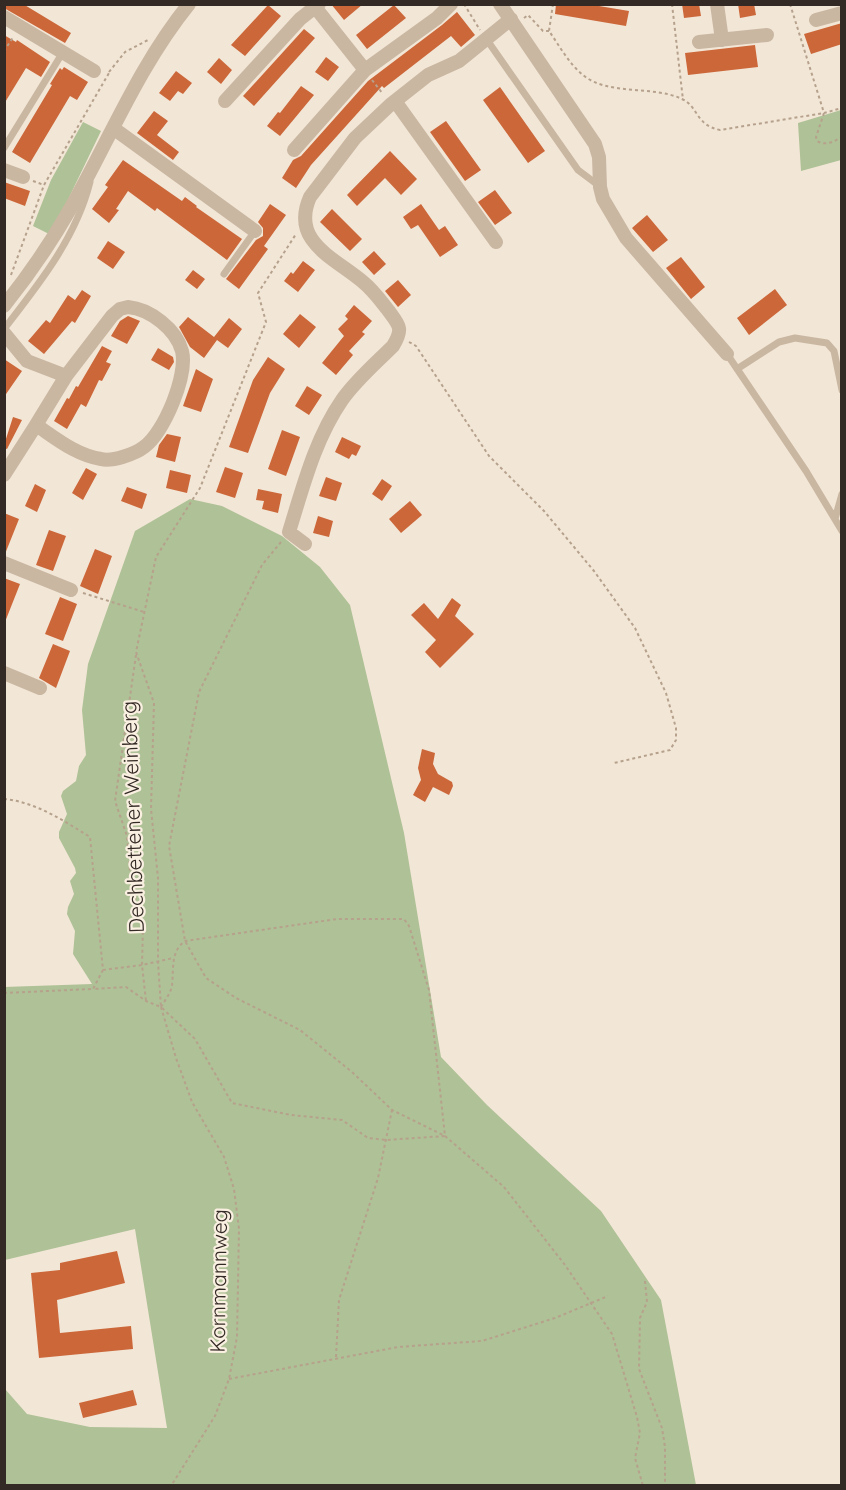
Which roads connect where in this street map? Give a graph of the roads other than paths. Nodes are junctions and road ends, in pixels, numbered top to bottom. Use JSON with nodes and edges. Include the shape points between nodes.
{"nodes":[{"id":1,"x":189,"y":4,"type":"edge"},
{"id":2,"x":451,"y":4,"type":"edge"},
{"id":3,"x":500,"y":4,"type":"edge"},
{"id":4,"x":717,"y":4,"type":"edge"},
{"id":5,"x":317,"y":6,"type":"edge"},
{"id":6,"x":839,"y":11,"type":"edge"},
{"id":7,"x":4,"y":17,"type":"edge"},
{"id":8,"x":816,"y":20,"type":"dead end"},
{"id":9,"x":513,"y":22,"type":"junction"},
{"id":10,"x":767,"y":35,"type":"dead end"},
{"id":11,"x":487,"y":40,"type":"junction"},
{"id":12,"x":722,"y":40,"type":"junction"},
{"id":13,"x":699,"y":42,"type":"dead end"},
{"id":14,"x":63,"y":52,"type":"junction"},
{"id":15,"x":365,"y":70,"type":"junction"},
{"id":16,"x":94,"y":71,"type":"dead end"},
{"id":17,"x":225,"y":101,"type":"dead end"},
{"id":18,"x":392,"y":103,"type":"junction"},
{"id":19,"x":113,"y":128,"type":"junction"},
{"id":20,"x":4,"y":148,"type":"edge"},
{"id":21,"x":294,"y":150,"type":"dead end"},
{"id":22,"x":96,"y":158,"type":"junction"},
{"id":23,"x":4,"y":170,"type":"edge"},
{"id":24,"x":23,"y":177,"type":"dead end"},
{"id":25,"x":600,"y":187,"type":"junction"},
{"id":26,"x":255,"y":231,"type":"joint"},
{"id":27,"x":496,"y":242,"type":"dead end"},
{"id":28,"x":224,"y":274,"type":"dead end"},
{"id":29,"x":4,"y":306,"type":"edge"},
{"id":30,"x":4,"y":331,"type":"edge"},
{"id":31,"x":727,"y":354,"type":"joint"},
{"id":32,"x":737,"y":369,"type":"junction"},
{"id":33,"x":66,"y":376,"type":"junction"},
{"id":34,"x":842,"y":390,"type":"edge"},
{"id":35,"x":36,"y":425,"type":"junction"},
{"id":36,"x":4,"y":476,"type":"edge"},
{"id":37,"x":842,"y":494,"type":"edge"},
{"id":38,"x":835,"y":519,"type":"junction"},
{"id":39,"x":842,"y":531,"type":"edge"},
{"id":40,"x":304,"y":544,"type":"dead end"},
{"id":41,"x":4,"y":563,"type":"edge"},
{"id":42,"x":71,"y":590,"type":"road end"},
{"id":43,"x":4,"y":673,"type":"edge"},
{"id":44,"x":40,"y":688,"type":"dead end"}],
"edges":[{"from":1,"to":19,"type":"street","via":[[141,74]]},
{"from":2,"to":15,"type":"street"},
{"from":3,"to":9,"type":"street"},
{"from":4,"to":12,"type":"street"},
{"from":5,"to":15,"type":"street"},
{"from":5,"to":17,"type":"street","via":[[300,19]]},
{"from":6,"to":8,"type":"street"},
{"from":7,"to":14,"type":"street"},
{"from":9,"to":11,"type":"street"},
{"from":9,"to":25,"type":"street","via":[[595,144]]},
{"from":10,"to":12,"type":"street"},
{"from":11,"to":18,"type":"street"},
{"from":11,"to":25,"type":"lane","via":[[578,171]]},
{"from":12,"to":13,"type":"street"},
{"from":14,"to":16,"type":"street"},
{"from":14,"to":20,"type":"lane"},
{"from":15,"to":21,"type":"street"},
{"from":18,"to":27,"type":"street"},
{"from":18,"to":40,"type":"street","via":[[355,138],[306,207],[304,221],[316,247],[369,288],[400,331],[393,346],[342,400],[309,467],[289,532]]},
{"from":19,"to":22,"type":"street"},
{"from":19,"to":26,"type":"street"},
{"from":22,"to":29,"type":"street","via":[[49,245]]},
{"from":22,"to":30,"type":"lane","via":[[84,206],[64,245]]},
{"from":23,"to":24,"type":"street"},
{"from":25,"to":31,"type":"street","via":[[603,200],[626,238]]},
{"from":26,"to":28,"type":"lane"},
{"from":30,"to":33,"type":"street","via":[[27,361]]},
{"from":31,"to":32,"type":"lane"},
{"from":32,"to":34,"type":"lane","via":[[779,342],[795,338],[827,343],[834,351]]},
{"from":32,"to":38,"type":"lane"},
{"from":33,"to":35,"type":"street"},
{"from":33,"to":35,"type":"street","via":[[112,316],[128,307],[147,311],[162,323],[182,353],[182,372],[172,405],[158,433],[144,447],[103,460],[76,452]]},
{"from":35,"to":36,"type":"street"},
{"from":37,"to":38,"type":"lane"},
{"from":38,"to":39,"type":"lane"},
{"from":41,"to":42,"type":"street"},
{"from":43,"to":44,"type":"street"}]}
